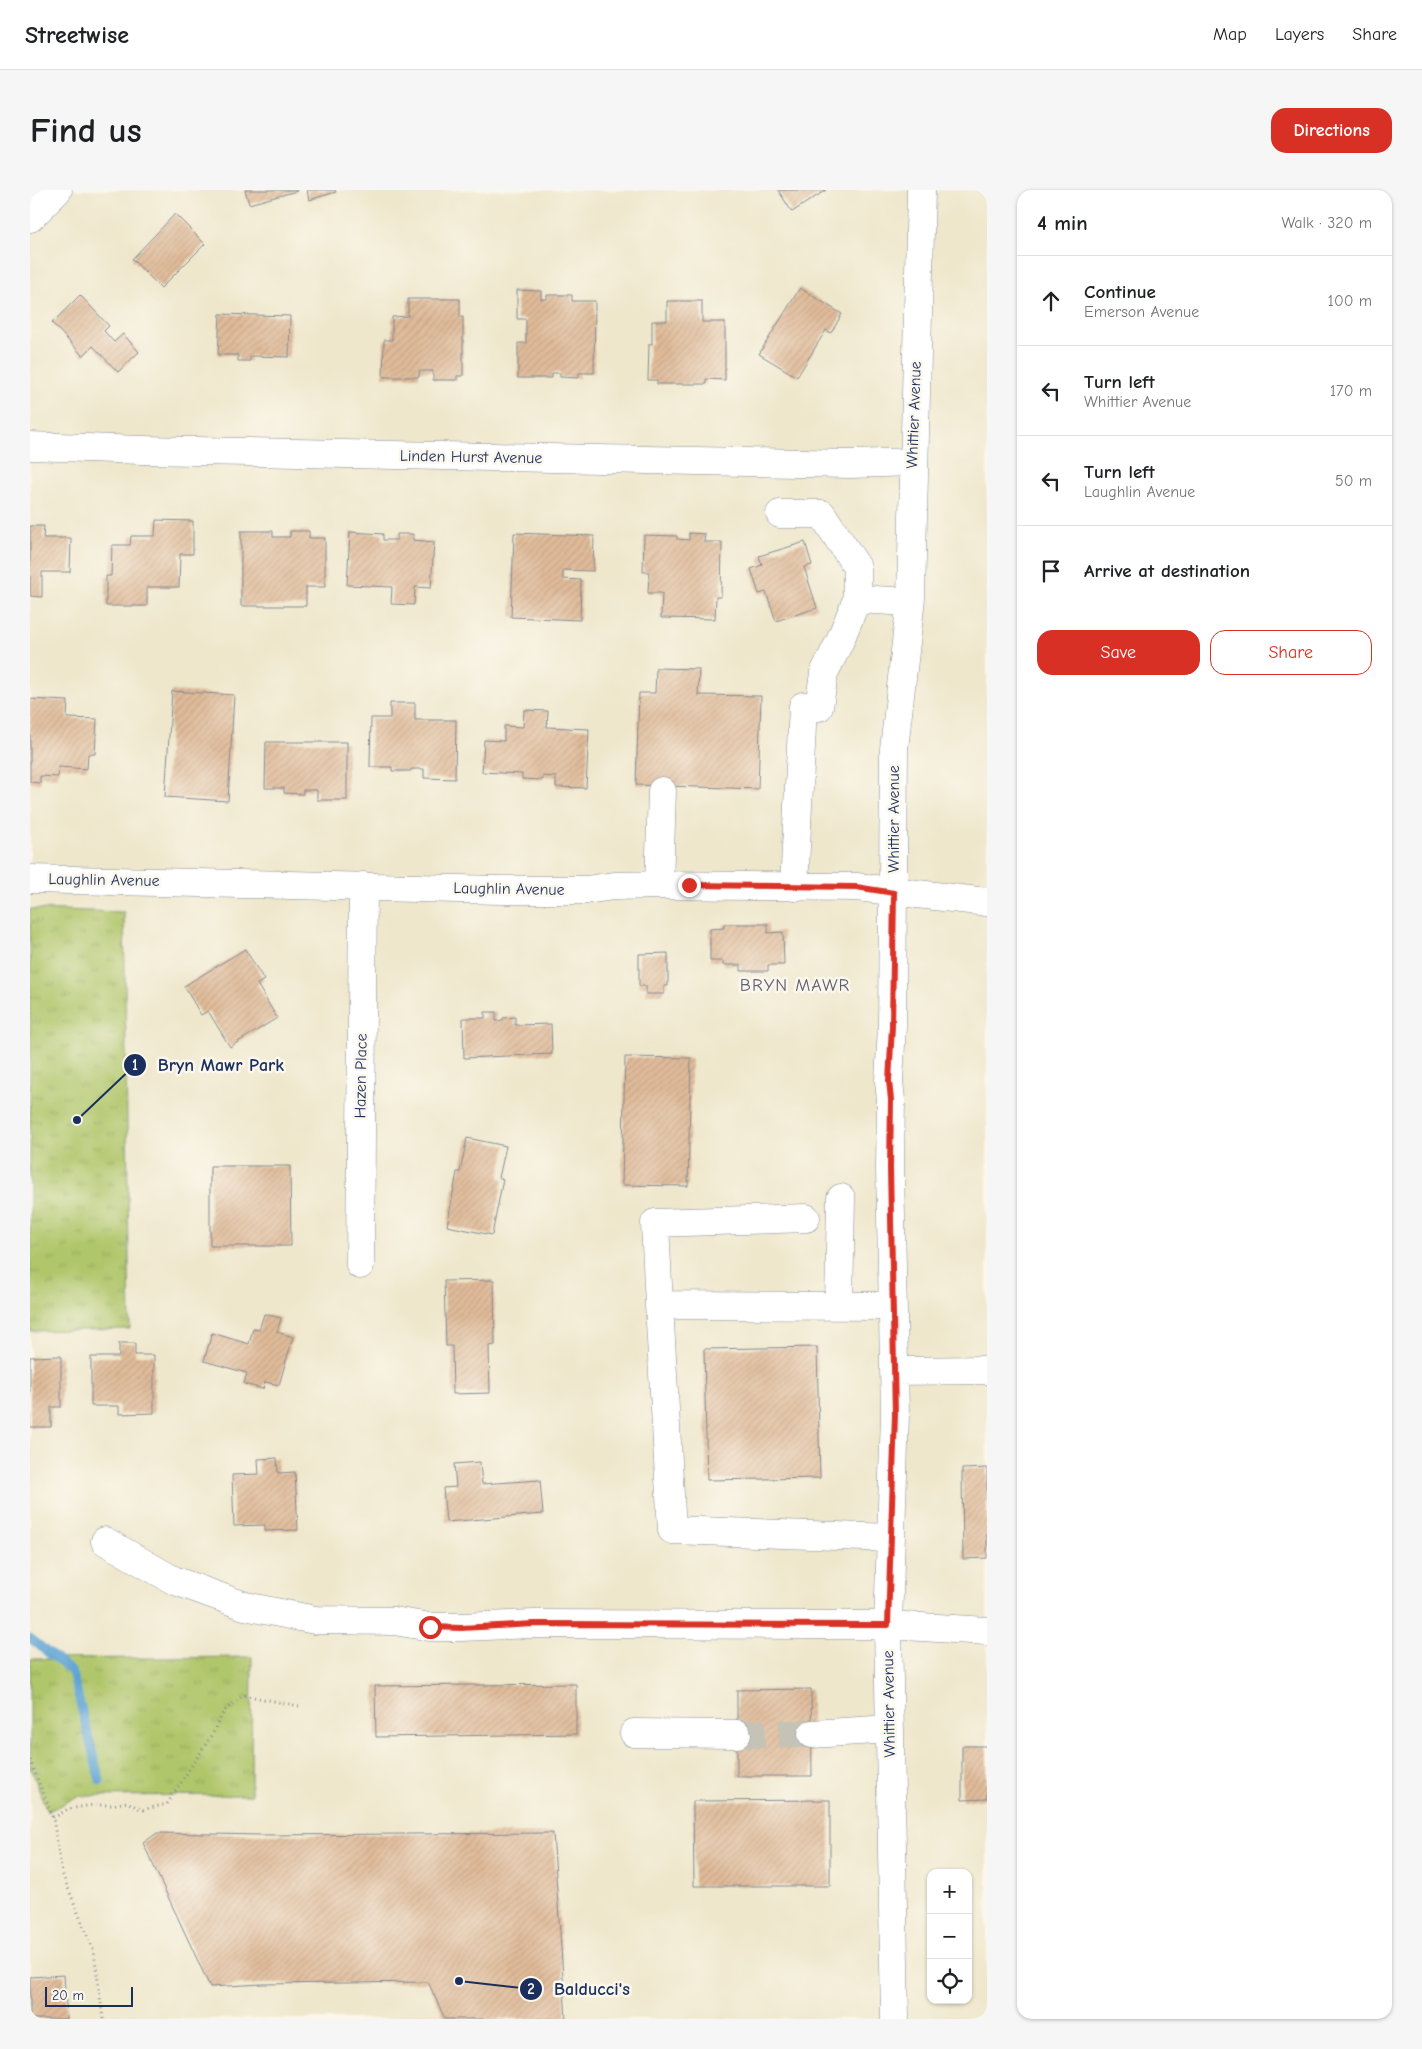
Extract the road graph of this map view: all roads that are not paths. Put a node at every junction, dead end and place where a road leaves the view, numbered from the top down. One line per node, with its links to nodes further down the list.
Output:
1 (58, 190): 3 (street)
2 (921, 190): 5 (street, Whittier Avenue)
3 (30, 218)
4 (30, 446): 5 (street, Linden Hurst Avenue)
5 (913, 462): 8 (street, Whittier Avenue)
6 (780, 514): 7 (street)
7 (857, 599): 8 (street); 13 (street)
8 (910, 602): 14 (street, Whittier Avenue)
9 (662, 791): 12 (street)
10 (30, 879): 11 (street, Laughlin Avenue)
11 (364, 886): 12 (street, Laughlin Avenue); 18 (street, Hazen Place)
12 (659, 886): 13 (street, Laughlin Avenue)
13 (794, 887): 14 (street, Laughlin Avenue)
14 (894, 893): 15 (street, Laughlin Avenue); 21 (street, Whittier Avenue)
15 (987, 902)
16 (841, 1198): 20 (street)
17 (806, 1218): 19 (street)
18 (360, 1265)
19 (659, 1305): 20 (street); 24 (street)
20 (838, 1306): 21 (street)
21 (893, 1306): 23 (street, Whittier Avenue)
22 (987, 1370): 23 (street)
23 (894, 1371): 24 (street, Whittier Avenue)
24 (891, 1538): 26 (street, Whittier Avenue)
25 (105, 1541): 26 (street)
26 (888, 1625): 27 (street); 28 (street, Whittier Avenue)
27 (987, 1631)
28 (890, 1730): 31 (street); 32 (street, Whittier Avenue)
29 (634, 1733): 30 (street)
30 (737, 1734)
31 (812, 1734)
32 (895, 2019)

